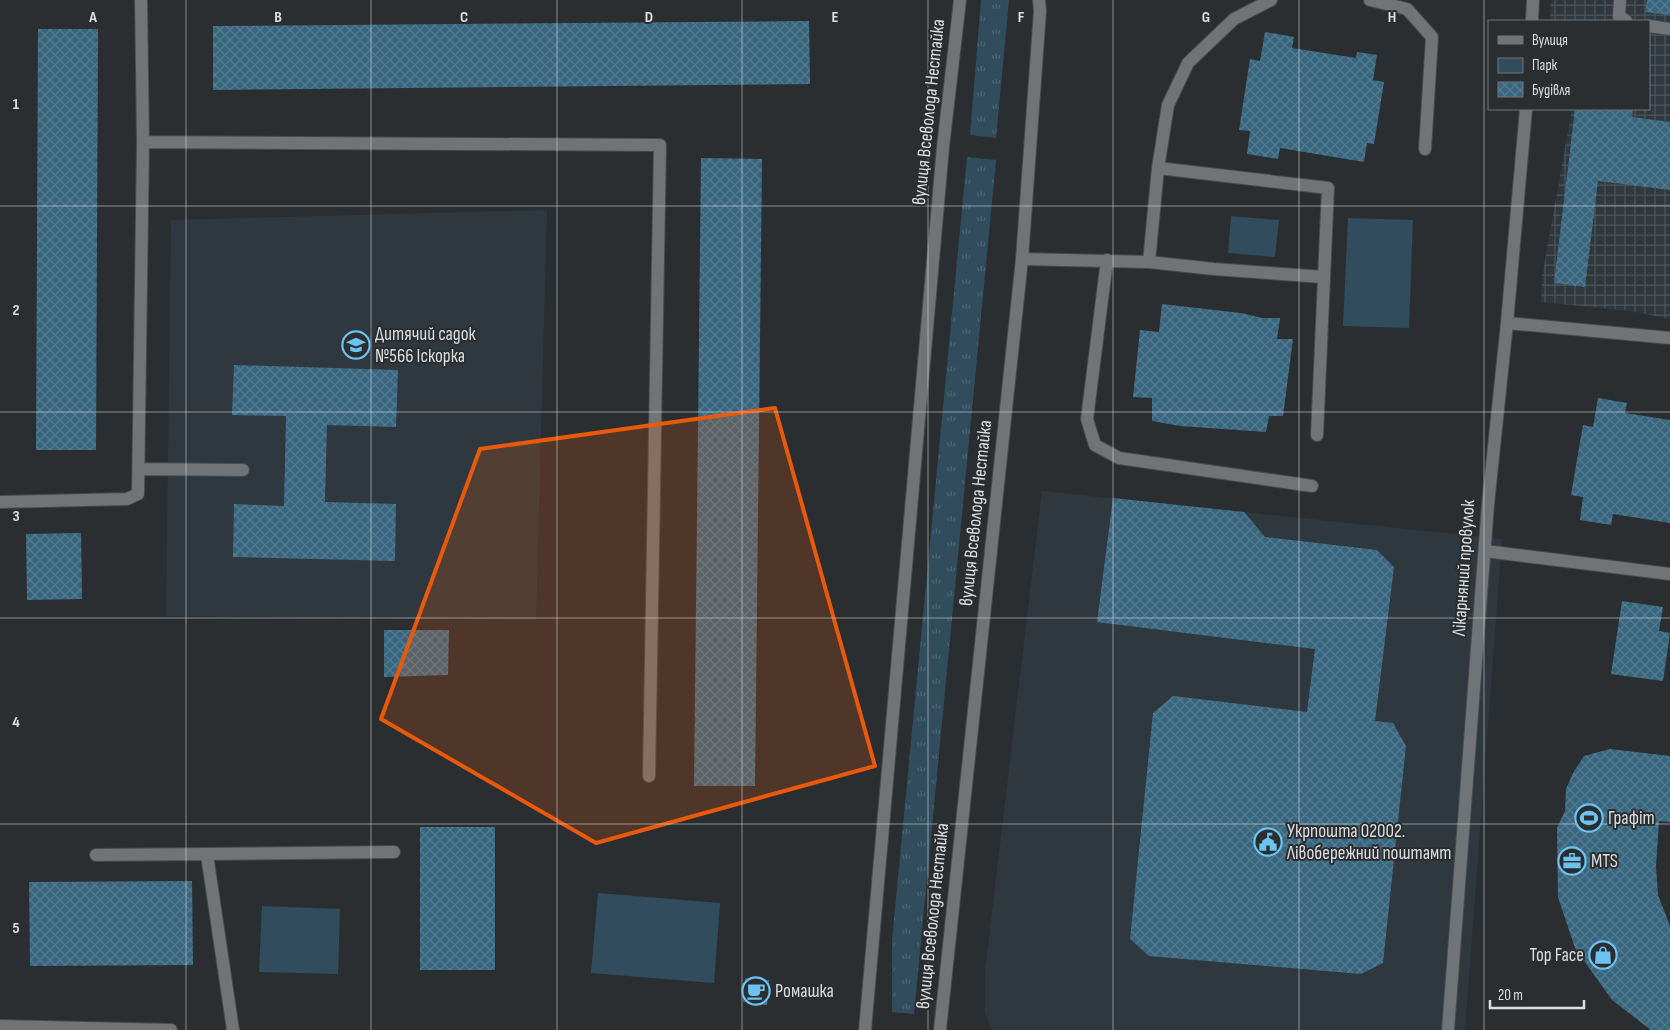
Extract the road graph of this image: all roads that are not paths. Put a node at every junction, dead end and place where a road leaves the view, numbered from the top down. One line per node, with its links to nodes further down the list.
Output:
1 (141, 0): 13 (street)
2 (1039, 0): 16 (street, вулиця Всеволода Нестайка)
3 (1271, 0): 15 (street)
4 (1370, 0): 14 (street)
5 (1533, 0): 8 (street)
6 (1620, 0): 9 (street)
7 (959, 2): 36 (street, вулиця Всеволода Нестайка)
8 (1532, 20)
9 (1625, 20)
10 (1650, 26): 11 (street)
11 (1670, 29)
12 (1526, 110): 20 (street, Лікарняний провулок)
13 (143, 142): 23 (street); 29 (street)
14 (1425, 149)
15 (1158, 168): 18 (street); 19 (street)
16 (1022, 259): 17 (street); 37 (street, вулиця Всеволода Нестайка)
17 (1107, 260): 18 (street); 25 (street)
18 (1149, 262): 19 (street)
19 (1323, 277): 22 (street)
20 (1507, 324): 21 (street); 27 (street, Лікарняний провулок)
21 (1670, 338)
22 (1318, 435)
23 (139, 470): 24 (street); 26 (street)
24 (243, 470)
25 (1312, 486)
26 (0, 502)
27 (1485, 551): 28 (street); 38 (street, Лікарняний провулок)
28 (1670, 574)
29 (649, 776)
30 (394, 852): 32 (street)
31 (96, 855): 32 (street)
32 (207, 855): 35 (street)
33 (0, 1026): 34 (street)
34 (171, 1030)
35 (233, 1030)
36 (865, 1030)
37 (940, 1030)
38 (1448, 1030)

